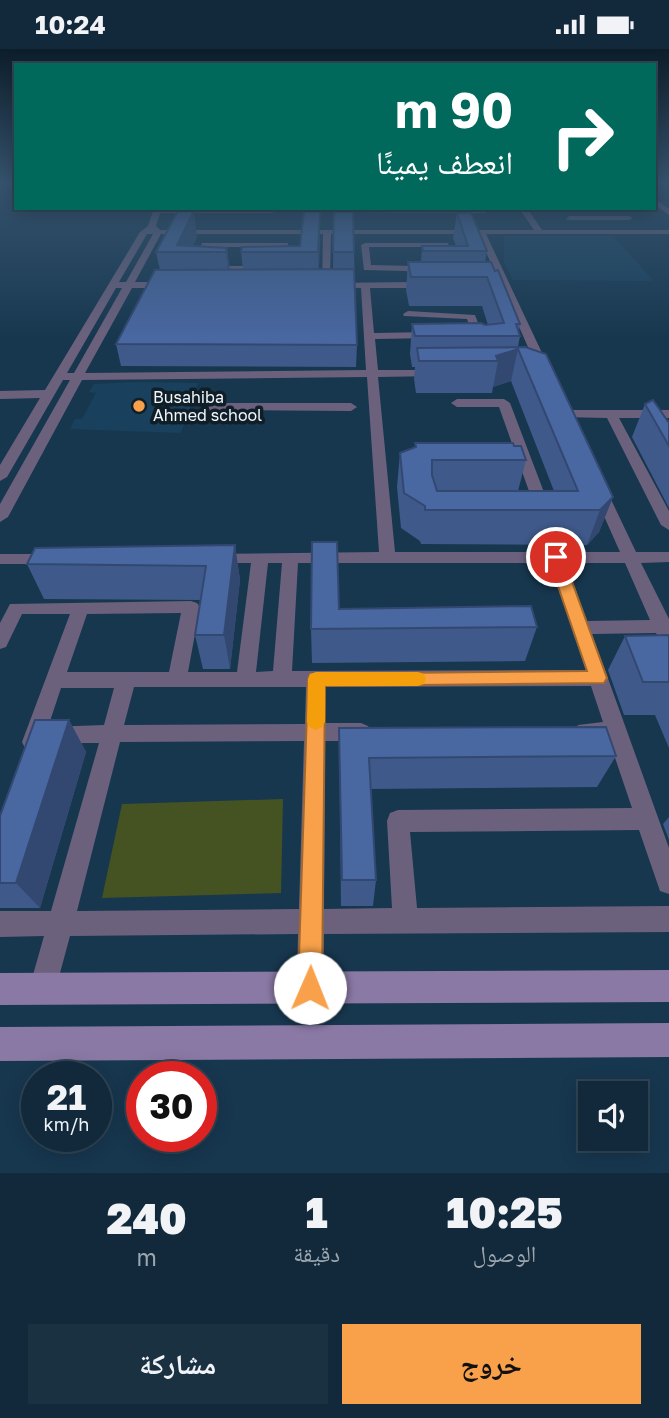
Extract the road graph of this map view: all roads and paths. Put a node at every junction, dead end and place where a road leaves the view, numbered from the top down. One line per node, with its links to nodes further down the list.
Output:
1 (149, 234): 15 (street)
2 (150, 234): 16 (street)
3 (251, 234): 9 (street)
4 (327, 234): 22 (street)
5 (408, 234): 10 (street)
6 (482, 234): 34 (street)
7 (653, 234): 8 (street)
8 (661, 240)
9 (249, 245): 14 (street); 14 (street)
10 (410, 245): 11 (street); 13 (street)
11 (411, 268): 12 (street); 24 (street)
12 (425, 268)
13 (439, 268)
14 (239, 269): 19 (street)
15 (112, 285): 16 (street); 35 (street)
16 (130, 285): 17 (street); 36 (street)
17 (182, 285)
18 (222, 285): 19 (street)
19 (235, 285): 20 (street)
20 (248, 285)
21 (312, 285): 22 (street)
22 (325, 285): 23 (street)
23 (365, 285): 24 (street); 30 (street)
24 (415, 285): 25 (street)
25 (440, 285)
26 (408, 314): 28 (street)
27 (464, 334): 28 (street)
28 (478, 334): 31 (street)
29 (451, 335): 30 (street)
30 (369, 336): 33 (street)
31 (483, 351)
32 (452, 373): 33 (street)
33 (372, 374): 37 (street); 56 (street)
34 (542, 375)
35 (60, 377): 36 (street); 38 (street)
36 (79, 377): 37 (street); 49 (street)
37 (286, 390): 41 (street); 42 (street)
38 (50, 394): 39 (street); 47 (street)
39 (0, 395)
40 (457, 403): 48 (street)
41 (214, 407)
42 (351, 407)
43 (565, 414): 44 (street)
44 (611, 414): 45 (street); 50 (street)
45 (669, 414)
46 (592, 473): 51 (street)
47 (0, 477)
48 (530, 508)
49 (0, 517)
50 (669, 525)
51 (630, 556): 52 (street); 53 (street); 62 (street)
52 (556, 557): 56 (street); 61 (street)
53 (669, 557)
54 (260, 558): 55 (street); 59 (street); 69 (street)
55 (290, 558): 56 (street); 70 (street)
56 (387, 558)
57 (0, 559): 58 (street)
58 (68, 559)
59 (192, 559)
60 (81, 607): 63 (street); 66 (street); 68 (street)
61 (580, 628): 62 (street); 64 (street)
62 (667, 631)
63 (0, 642)
64 (598, 678): 65 (street); 72 (street)
65 (316, 679): 70 (street); 75 (street)
66 (54, 680): 67 (street); 76 (street)
67 (126, 680): 68 (street); 74 (street)
68 (177, 680): 69 (street)
69 (246, 680): 70 (street)
70 (282, 680)
71 (562, 731): 72 (street)
72 (616, 731): 78 (street)
73 (384, 732): 75 (street)
74 (112, 733): 75 (street); 76 (street); 83 (street)
75 (316, 733): 82 (street)
76 (35, 734): 77 (street)
77 (26, 758)
78 (647, 819): 79 (street); 81 (street)
79 (669, 882)
80 (669, 919): 81 (street)
81 (406, 921): 82 (street)
82 (311, 922): 83 (street); 86 (street)
83 (61, 923): 84 (street); 88 (street)
84 (0, 924)
85 (669, 986): 86 (main road)
86 (310, 988): 88 (main road)
87 (0, 989): 88 (main road)
88 (43, 989)
89 (669, 1040): 90 (main road)
90 (0, 1044)

